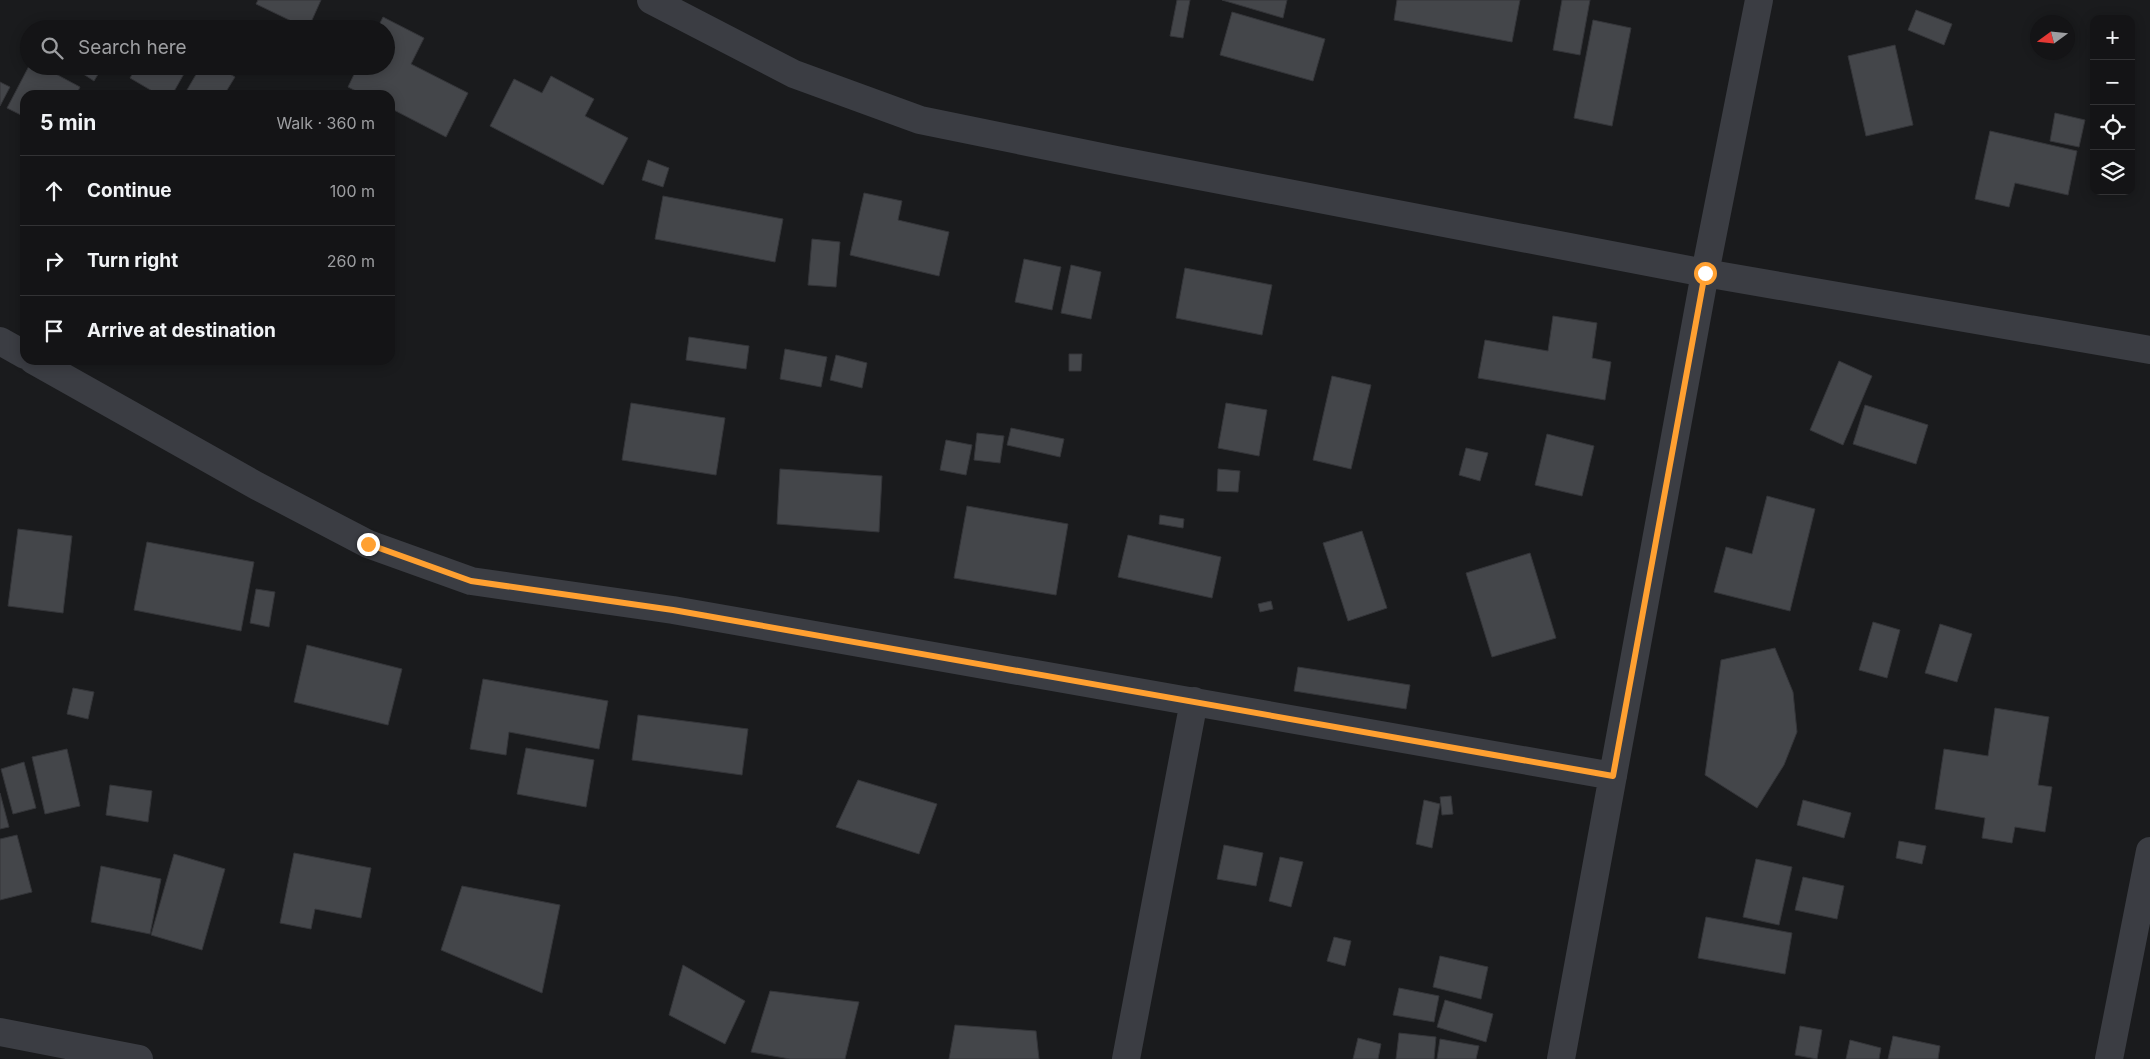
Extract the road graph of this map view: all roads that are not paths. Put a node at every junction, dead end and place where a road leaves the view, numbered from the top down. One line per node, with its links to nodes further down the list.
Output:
1 (651, 0): 3 (street)
2 (1759, 0): 3 (street)
3 (1705, 273): 5 (street); 9 (street)
4 (0, 341): 6 (street)
5 (2150, 350)
6 (20, 352)
7 (42, 365): 8 (street)
8 (1194, 702): 9 (street); 14 (street)
9 (1613, 776): 15 (street)
10 (2150, 851): 16 (street)
11 (0, 1032): 12 (street)
12 (87, 1054): 13 (street)
13 (139, 1059)
14 (1126, 1059)
15 (1561, 1059)
16 (2109, 1059)

